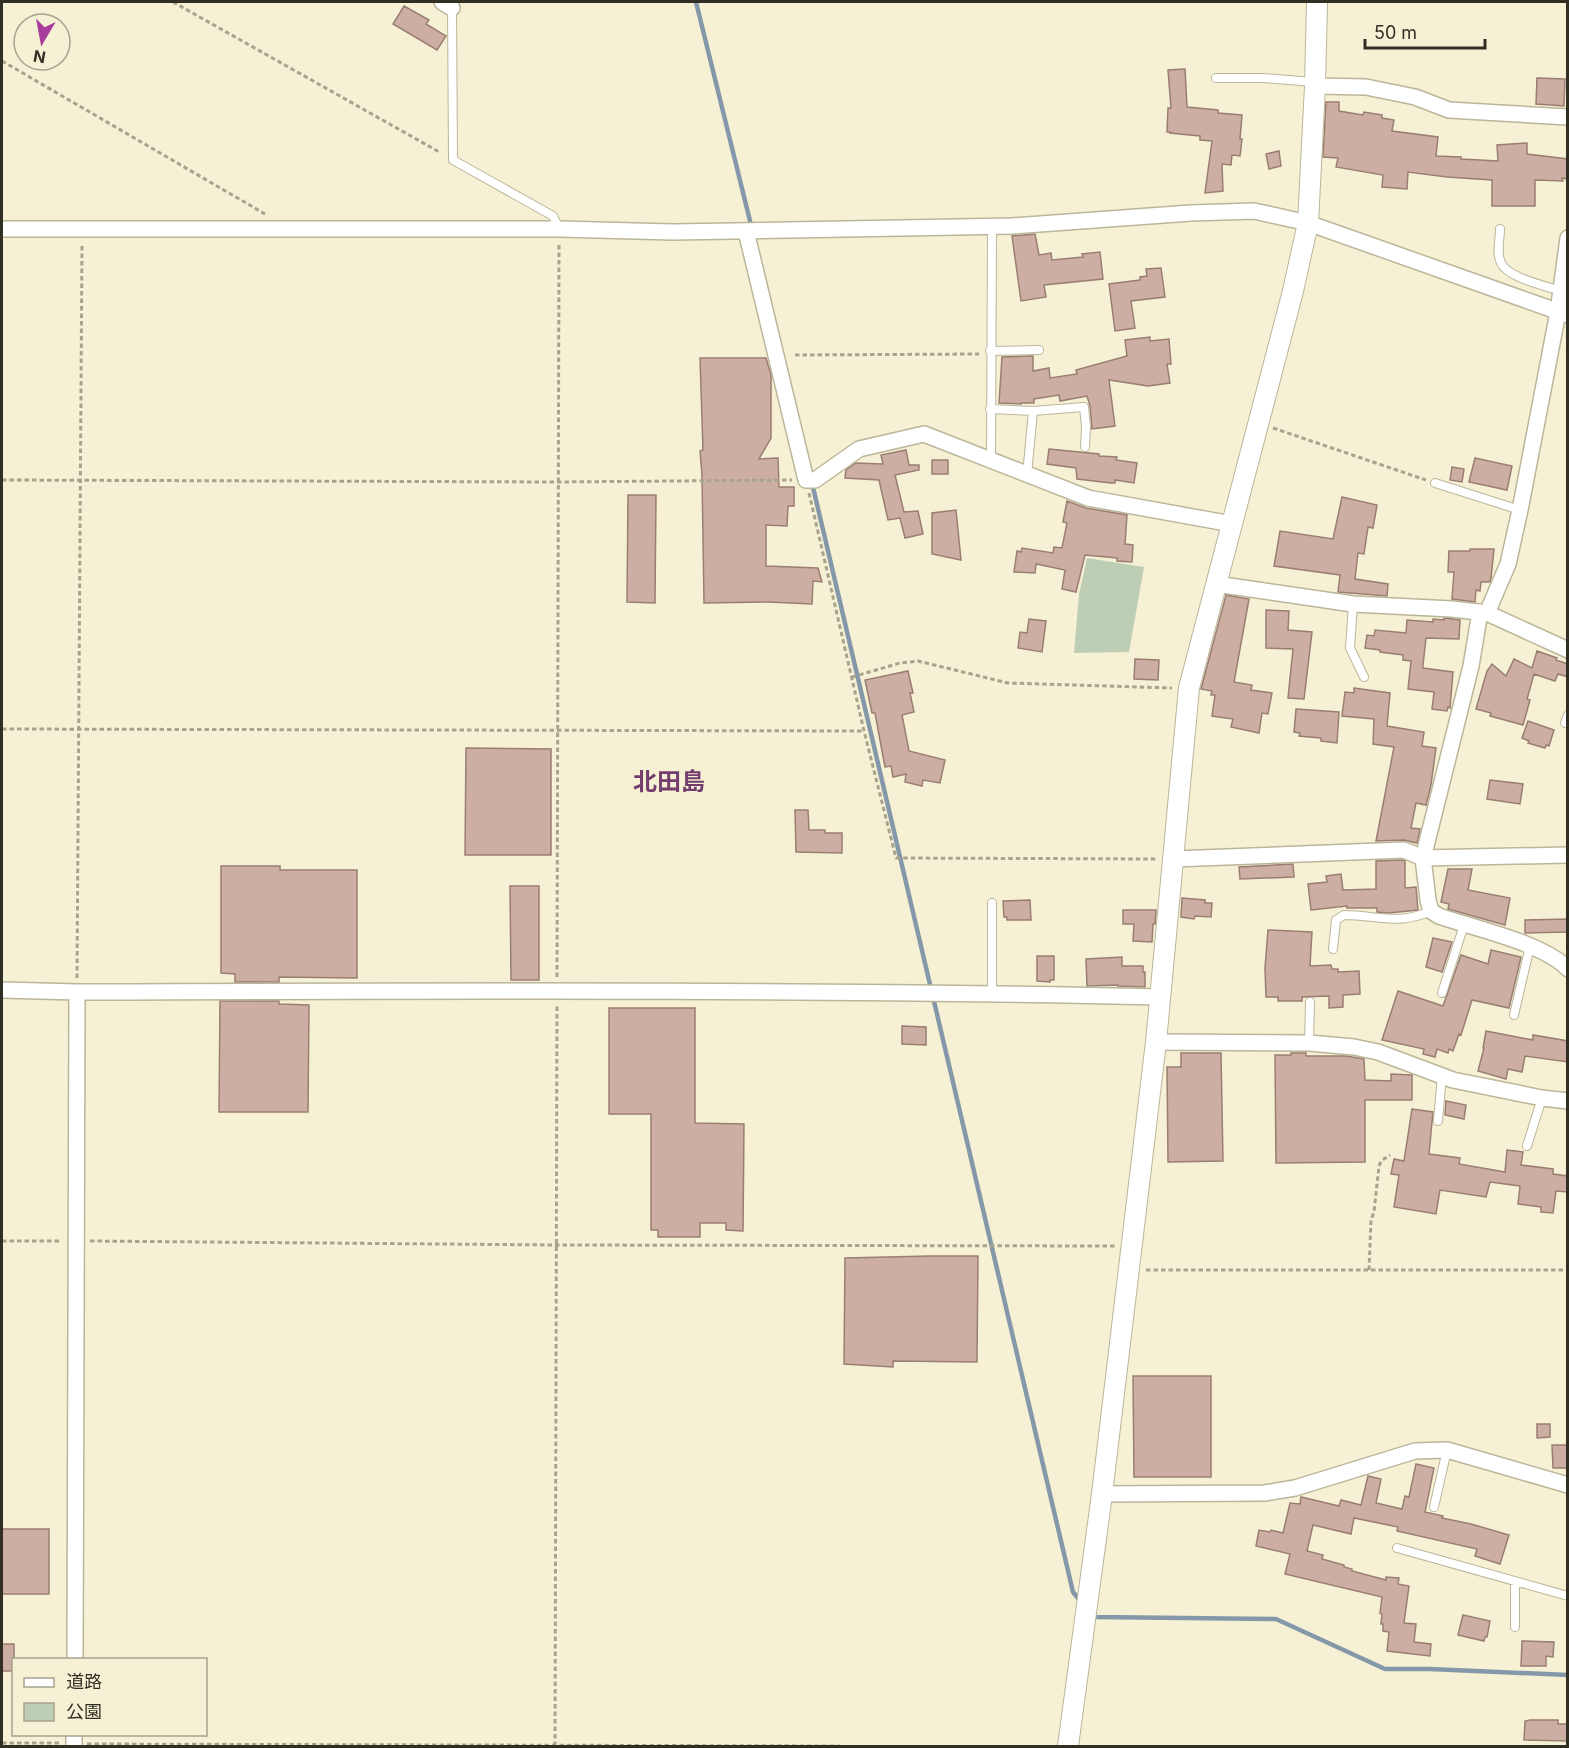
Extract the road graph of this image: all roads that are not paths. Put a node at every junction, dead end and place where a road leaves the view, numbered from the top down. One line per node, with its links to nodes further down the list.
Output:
1 (1317, 2): 4 (street)
2 (449, 4): 9 (lane)
3 (1216, 78): 4 (lane)
4 (1315, 84): 5 (street); 6 (street)
5 (1568, 117)
6 (1308, 223): 7 (street); 14 (street); 24 (street)
7 (992, 226): 11 (street); 16 (lane)
8 (2, 229): 9 (street)
9 (560, 229): 11 (street)
10 (1500, 229): 13 (lane)
11 (746, 231): 20 (street)
12 (1568, 238): 13 (street)
13 (1561, 291): 14 (street)
14 (1563, 313): 23 (street)
15 (1039, 350): 16 (lane)
16 (990, 353): 17 (lane)
17 (990, 409): 18 (lane); 20 (lane)
18 (1033, 411): 19 (lane); 21 (lane)
19 (1085, 447)
20 (991, 461): 21 (street)
21 (1027, 475): 24 (street)
22 (1435, 483): 23 (lane)
23 (1520, 510): 27 (street)
24 (1232, 524): 25 (street)
25 (1216, 584): 26 (street); 32 (street)
26 (1353, 604): 27 (street); 29 (lane)
27 (1484, 612): 28 (street); 31 (street)
28 (1568, 650)
29 (1364, 677)
30 (1568, 855): 31 (street)
31 (1423, 858): 32 (street); 34 (street)
32 (1174, 859): 43 (street)
33 (992, 903): 41 (lane)
34 (1431, 911): 35 (street); 37 (lane)
35 (1464, 925): 36 (street); 42 (lane)
36 (1530, 946): 38 (street); 45 (lane)
37 (1333, 950)
38 (1568, 969)
39 (2, 990): 40 (street)
40 (77, 992): 41 (street); 61 (street)
41 (992, 993): 43 (street)
42 (1442, 993)
43 (1160, 997): 46 (street)
44 (1310, 1002): 47 (lane)
45 (1514, 1015)
46 (1156, 1042): 47 (street); 55 (street)
47 (1309, 1042): 48 (street)
48 (1442, 1075): 49 (street); 51 (lane)
49 (1542, 1098): 50 (street); 52 (lane)
50 (1568, 1101)
51 (1438, 1120)
52 (1527, 1146)
53 (1447, 1450): 54 (street); 55 (street); 56 (lane)
54 (1568, 1485)
55 (1102, 1494): 62 (street)
56 (1434, 1507)
57 (1397, 1548): 58 (lane)
58 (1515, 1581): 59 (lane); 60 (lane)
59 (1568, 1596)
60 (1515, 1626)
61 (75, 1658)
62 (1068, 1746)

